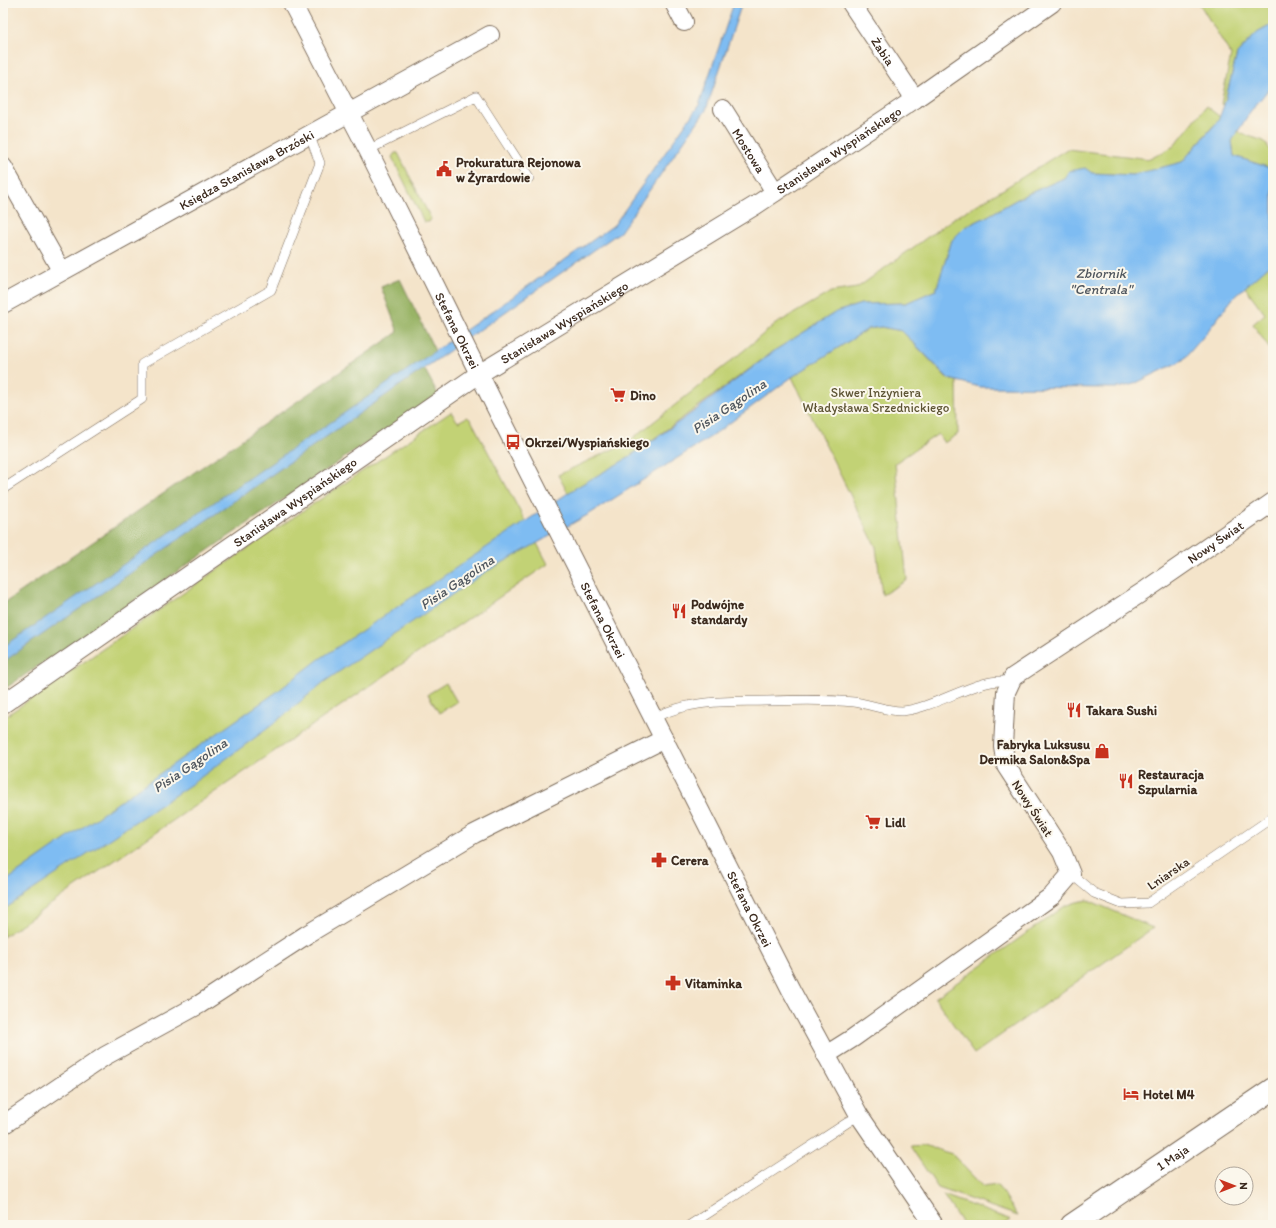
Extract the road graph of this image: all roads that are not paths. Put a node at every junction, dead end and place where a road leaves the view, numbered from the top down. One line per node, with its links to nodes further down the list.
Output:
1 (292, 3): 9 (street, Stefana Okrzei)
2 (674, 3): 5 (street)
3 (851, 3): 7 (street, Żabia)
4 (1052, 3): 7 (street, Stanisława Wyspiańskiego)
5 (684, 22)
6 (490, 35): 9 (street, Księdza Stanisława Brzóski)
7 (915, 99): 14 (street, Stanisława Wyspiańskiego)
8 (723, 109): 14 (street, Mostowa)
9 (347, 113): 10 (street, Księdza Stanisława Brzóski); 11 (street, Stefana Okrzei)
10 (309, 134): 15 (street, Księdza Stanisława Brzóski); 18 (lane)
11 (368, 150): 13 (lane); 17 (street, Stefana Okrzei)
12 (3, 167): 15 (street)
13 (530, 178)
14 (775, 192): 17 (street, Stanisława Wyspiańskiego)
15 (61, 270): 16 (street, Księdza Stanisława Brzóski)
16 (3, 304)
17 (479, 374): 21 (street, Stanisława Wyspiańskiego); 22 (street, Stefana Okrzei)
18 (3, 488)
19 (1273, 502): 20 (street, Nowy Świat)
20 (1009, 682): 22 (lane); 25 (street, Nowy Świat)
21 (3, 704)
22 (653, 718): 23 (street, Stefana Okrzei)
23 (664, 739): 26 (street, Stefana Okrzei); 29 (street)
24 (1273, 817): 25 (lane, Lniarska)
25 (1071, 874): 26 (street)
26 (826, 1055): 28 (street, Stefana Okrzei)
27 (1273, 1089): 32 (street, 1 Maja)
28 (859, 1115): 30 (lane); 31 (street, Stefana Okrzei)
29 (3, 1125)
30 (690, 1225)
31 (934, 1225)
32 (1072, 1225)

